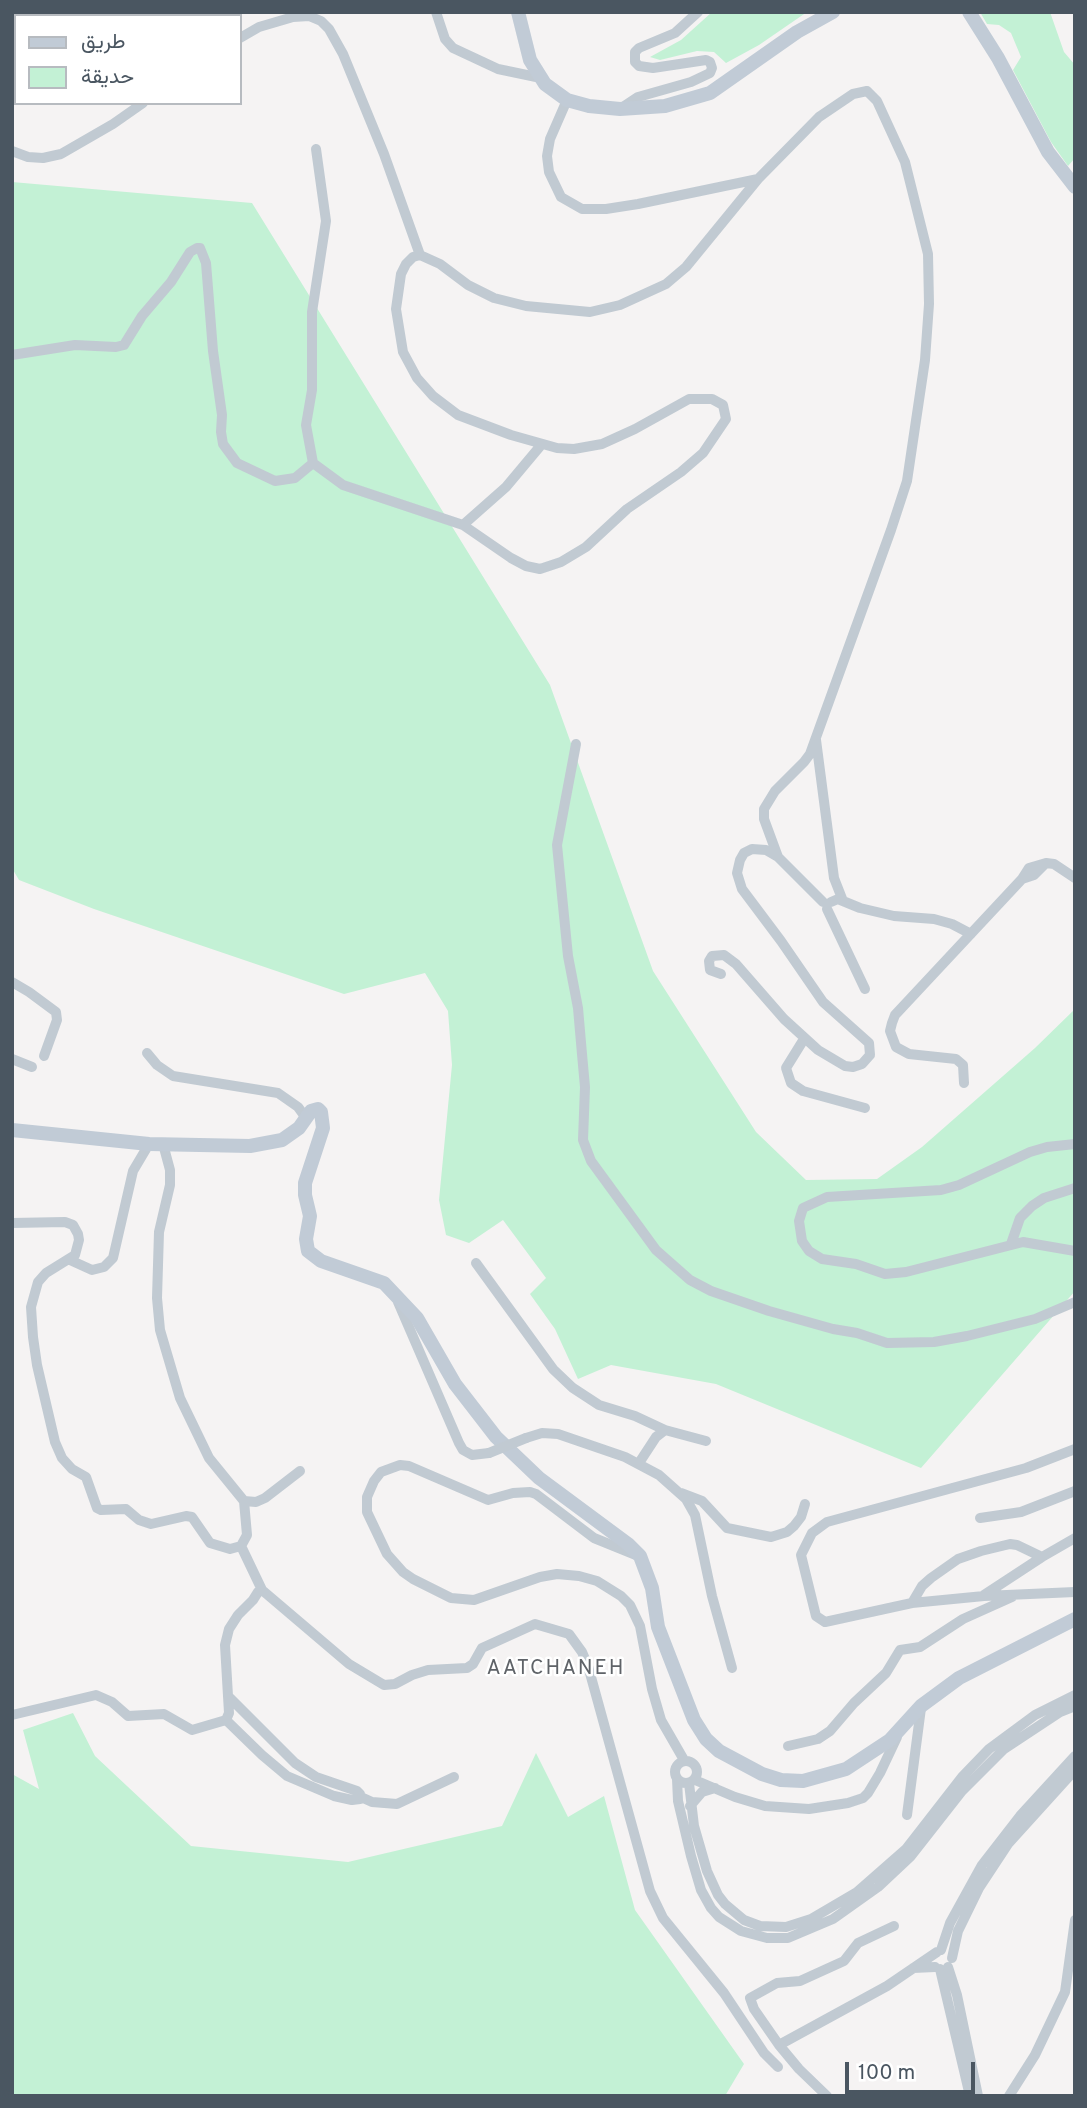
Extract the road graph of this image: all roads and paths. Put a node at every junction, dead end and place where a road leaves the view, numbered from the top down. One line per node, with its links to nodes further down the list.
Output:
1 (436, 12): 7 (street)
2 (518, 12): 7 (main road)
3 (698, 12): 10 (street)
4 (833, 12): 10 (main road)
5 (969, 12): 14 (main road)
6 (242, 37): 15 (street)
7 (541, 78): 8 (main road)
8 (566, 100): 10 (main road); 13 (street)
9 (140, 105): 12 (street)
10 (620, 109)
11 (316, 149): 18 (street)
12 (12, 151)
13 (758, 179): 15 (street); 20 (street)
14 (1075, 187)
15 (420, 255): 17 (street)
16 (12, 355): 18 (street)
17 (542, 444): 19 (street); 19 (street)
18 (313, 463): 19 (street)
19 (463, 525)
20 (816, 739): 22 (street); 24 (street)
21 (576, 744): 48 (street)
22 (778, 857): 25 (street); 30 (street)
23 (1075, 878): 26 (street)
24 (843, 901): 25 (street); 26 (street)
25 (827, 904): 29 (street)
26 (971, 934): 35 (street)
27 (721, 974): 30 (street)
28 (12, 982): 32 (street)
29 (865, 989)
30 (804, 1039): 36 (street)
31 (147, 1053): 37 (street)
32 (44, 1056)
33 (12, 1059): 34 (street)
34 (32, 1067)
35 (964, 1083)
36 (865, 1108)
37 (306, 1118): 39 (main road); 47 (main road)
38 (12, 1130): 39 (main road)
39 (156, 1144): 45 (street); 56 (street)
40 (1075, 1144): 43 (street)
41 (1075, 1188): 43 (street)
42 (12, 1223): 45 (street)
43 (1011, 1244): 44 (street)
44 (1075, 1251)
45 (70, 1260): 60 (street)
46 (476, 1263): 49 (street)
47 (395, 1295): 52 (street, bridge); 61 (main road)
48 (1075, 1301)
49 (665, 1430): 50 (street); 52 (street)
50 (706, 1441)
51 (1075, 1449): 67 (street)
52 (639, 1463): 55 (street)
53 (300, 1471): 56 (street)
54 (1075, 1491): 58 (street)
55 (680, 1493): 57 (street); 69 (street)
56 (244, 1501): 60 (street)
57 (805, 1504)
58 (980, 1518)
59 (1075, 1538): 62 (street)
60 (241, 1546): 63 (street)
61 (640, 1556): 78 (main road); 82 (street)
62 (1042, 1557): 66 (street); 67 (street)
63 (262, 1590): 71 (street); 98 (street)
64 (1075, 1592): 65 (street)
65 (1018, 1594): 66 (street); 79 (street)
66 (984, 1596): 67 (street)
67 (912, 1603)
68 (1075, 1619): 72 (main road)
69 (732, 1668)
70 (1075, 1695): 74 (street)
71 (230, 1698): 77 (street); 88 (street)
72 (921, 1706): 78 (main road); 91 (street)
73 (1075, 1706): 76 (street)
74 (1045, 1709): 76 (street); 81 (street)
75 (12, 1715): 77 (street)
76 (1050, 1719): 81 (street)
77 (226, 1720): 88 (street)
78 (900, 1730): 87 (street)
79 (788, 1746)
80 (1075, 1756): 89 (street)
81 (988, 1758): 85 (street); 90 (street)
82 (680, 1764): 85 (street); 86 (street)
83 (1075, 1770): 89 (street)
84 (454, 1777): 88 (street)
85 (677, 1779): 86 (street)
86 (694, 1779): 87 (street); 90 (street)
87 (712, 1787): 90 (street)
88 (360, 1797)
89 (1040, 1801): 94 (street); 95 (street)
90 (690, 1807)
91 (907, 1815)
92 (1075, 1920): 102 (street)
93 (894, 1926): 97 (street)
94 (939, 1951): 95 (street); 95 (street); 96 (street)
95 (944, 1965): 96 (street); 100 (street); 101 (street)
96 (913, 1968): 97 (street)
97 (779, 2045): 99 (street)
98 (778, 2067)
99 (827, 2096)
100 (970, 2096)
101 (978, 2096)
102 (1009, 2096)

